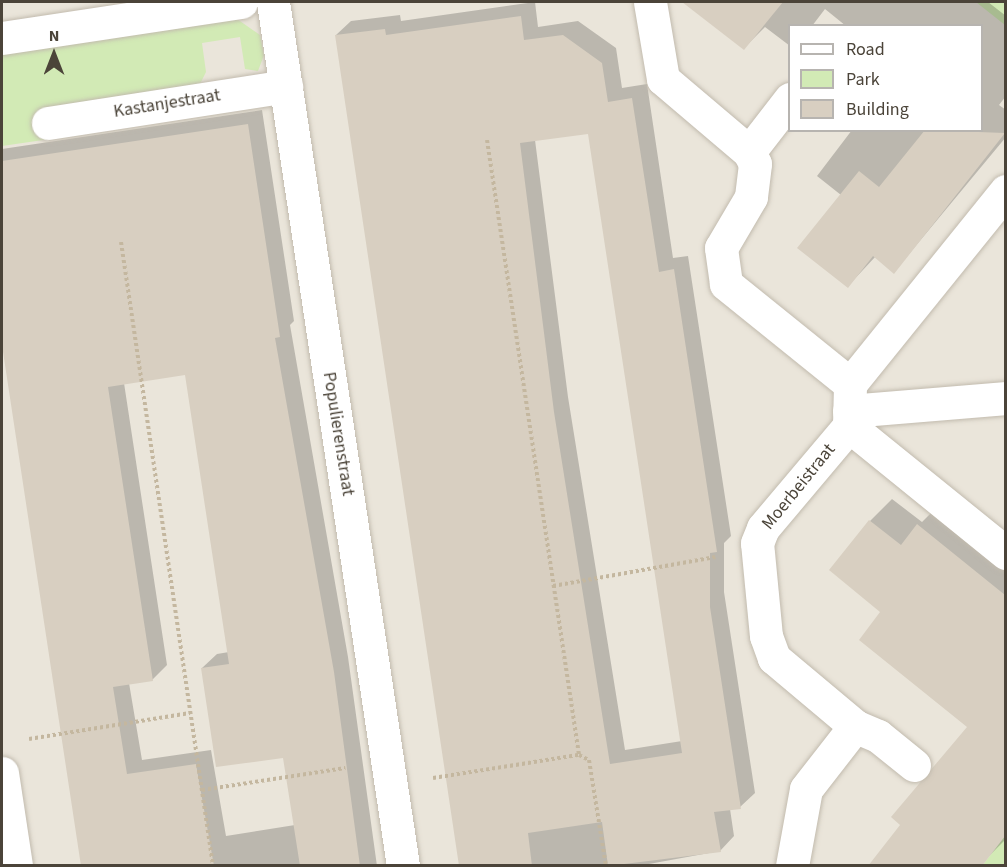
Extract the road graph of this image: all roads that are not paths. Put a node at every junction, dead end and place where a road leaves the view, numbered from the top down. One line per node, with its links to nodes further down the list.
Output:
1 (242, 2): 4 (street)
2 (273, 2): 5 (street, Populierenstraat)
3 (650, 2): 8 (street)
4 (2, 38)
5 (286, 86): 7 (street, Kastanjestraat); 17 (street, Populierenstraat)
6 (788, 100): 8 (street)
7 (48, 123)
8 (749, 152): 11 (street, Moerbeistraat)
9 (1005, 191): 11 (street, Moerbeistraat)
10 (1005, 398): 11 (street)
11 (849, 407): 12 (street, Moerbeistraat); 13 (street, Moerbeistraat)
12 (1005, 553)
13 (855, 726): 14 (street, Moerbeistraat); 18 (street)
14 (914, 765)
15 (2, 773): 16 (street)
16 (16, 866)
17 (403, 866)
18 (792, 866)

